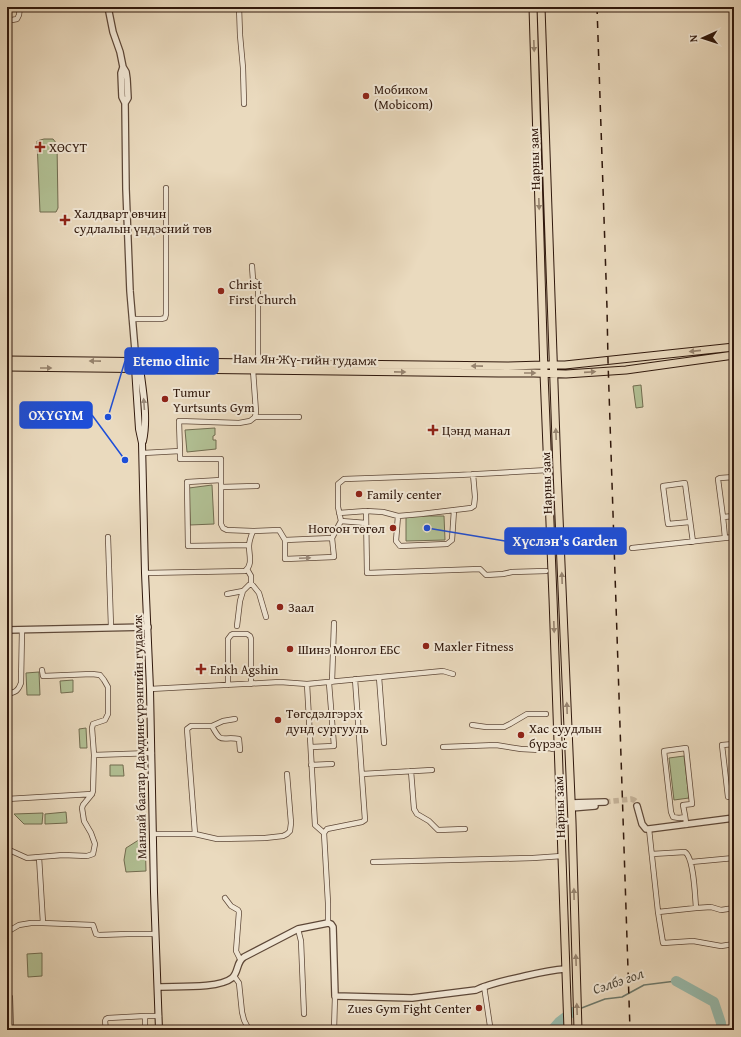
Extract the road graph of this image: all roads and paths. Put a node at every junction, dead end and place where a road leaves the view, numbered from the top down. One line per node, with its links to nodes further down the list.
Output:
1 (20, 7): 6 (street)
2 (108, 7): 12 (street)
3 (239, 7): 7 (street)
4 (533, 7): 8 (main road, Нарны зам, one-way to 8)
5 (540, 7): 9 (main road, Нарны зам)
6 (7, 21)
7 (244, 104)
8 (536, 113): 9 (main road); 17 (main road, Нарны зам, one-way to 17)
9 (545, 113): 18 (main road, Нарны зам)
10 (166, 188): 12 (street)
11 (252, 266): 16 (street)
12 (132, 319): 19 (street)
13 (734, 347): 18 (main road, Нам Ян Жү-гийн гудамж, one-way to 18)
14 (734, 355): 23 (main road, Нам Ян Жү-гийн гудамж, one-way to 14)
15 (7, 360): 19 (main road, Нам Ян Жү-гийн гудамж, one-way to 15)
16 (258, 364): 17 (main road, Нам Ян Жү-гийн гудамж, one-way to 16); 19 (main road, Нам Ян Жү-гийн гудамж)
17 (544, 364): 18 (main road, Нам Ян Жү-гийн гудамж); 22 (main road, Нарны зам)
18 (554, 365): 23 (main road, Нарны зам)
19 (137, 366): 20 (main road, Нам Ян Жү-гийн гудамж, one-way to 19); 21 (main road, Нам Ян Жү-гийн гудамж); 27 (main road, Манлай баатар Дамдинсүрэнгийн гудамж)
20 (7, 367)
21 (253, 370): 22 (main road, Нам Ян Жү-гийн гудамж, one-way to 22); 24 (street)
22 (544, 373): 23 (main road, Нам Ян Жү-гийн гудамж); 28 (main road, Нарны зам)
23 (554, 374): 58 (main road, Нарны зам, one-way to 23)
24 (255, 417): 25 (street); 26 (street)
25 (299, 417)
26 (180, 451): 27 (street); 31 (street)
27 (143, 453): 54 (main road, Манлай баатар Дамдинсүрэнгийн гудамж)
28 (548, 470): 29 (street); 59 (main road, Нарны зам)
29 (473, 474): 34 (street); 36 (street)
30 (734, 476): 39 (street)
31 (221, 480): 33 (street); 50 (street)
32 (257, 486): 33 (street)
33 (221, 487): 43 (street)
34 (454, 510): 37 (street); 37 (street)
35 (366, 511): 36 (street); 37 (street); 42 (street)
36 (340, 513): 40 (street)
37 (398, 516)
38 (734, 516): 39 (street)
39 (723, 517): 47 (street)
40 (341, 521): 42 (street); 46 (street)
41 (690, 522): 41 (street); 49 (street)
42 (366, 523): 53 (street)
43 (253, 531): 48 (street); 50 (street)
44 (108, 537): 63 (street)
45 (734, 537): 47 (street)
46 (332, 538): 48 (street); 48 (street, one-way to 46)
47 (725, 538): 49 (street)
48 (285, 540)
49 (693, 542): 51 (street)
50 (249, 545): 52 (street)
51 (632, 548)
52 (247, 569): 54 (street); 55 (street)
53 (546, 571)
54 (145, 573): 64 (main road, Манлай баатар Дамдинсүрэнгийн гудамж)
55 (251, 583): 56 (street); 60 (street)
56 (243, 591): 57 (street); 62 (street)
57 (227, 594)
58 (562, 597): 59 (main road); 99 (main road, Нарны зам, one-way to 58)
59 (553, 598): 83 (main road, Нарны зам, one-way to 83)
60 (266, 617)
61 (334, 623): 71 (street)
62 (237, 626)
63 (110, 627): 64 (street); 66 (street)
64 (148, 627): 75 (main road, Манлай баатар Дамдинсүрэнгийн гудамж)
65 (7, 630): 66 (street)
66 (22, 630): 76 (street)
67 (42, 670): 88 (street)
68 (453, 674): 69 (street)
69 (379, 677): 70 (street); 81 (street)
70 (356, 679): 71 (street); 94 (street)
71 (331, 682): 73 (street); 84 (street)
72 (251, 684): 73 (street); 74 (street); 74 (street)
73 (307, 684): 84 (street)
74 (228, 685): 75 (street)
75 (150, 689): 87 (main road, Манлай баатар Дамдинсүрэнгийн гудамж)
76 (7, 694)
77 (546, 714): 79 (street)
78 (235, 718): 80 (street)
79 (472, 725)
80 (212, 726): 86 (street); 108 (street)
81 (384, 743)
82 (734, 744): 96 (street)
83 (558, 746): 85 (street); 112 (main road, Нарны зам)
84 (311, 747): 90 (street)
85 (443, 747)
86 (240, 750)
87 (152, 753): 88 (street); 107 (main road, Манлай баатар Дамдинсүрэнгийн гудамж)
88 (94, 755): 95 (street)
89 (332, 764): 90 (street)
90 (311, 765): 106 (street)
91 (432, 770): 92 (street)
92 (411, 771): 94 (street); 104 (street)
93 (287, 774): 108 (street)
94 (362, 774): 106 (street)
95 (92, 794): 97 (street); 113 (street)
96 (734, 796)
97 (7, 799)
98 (605, 803): 99 (street)
99 (571, 806): 110 (main road, Нарны зам)
100 (637, 806): 105 (street)
101 (685, 817): 101 (street); 103 (street)
102 (734, 818): 103 (street)
103 (686, 825): 105 (street)
104 (465, 829)
105 (649, 829): 111 (street)
106 (324, 833): 122 (street)
107 (153, 834): 108 (street); 125 (main road, Манлай баатар Дамдинсүрэнгийн гудамж)
108 (195, 834)
109 (7, 849): 113 (street)
110 (573, 852): 112 (main road); 145 (main road, Нарны зам, one-way to 110)
111 (652, 854): 116 (street); 120 (street)
112 (562, 855): 115 (street); 128 (main road, Нарны зам)
113 (39, 857): 121 (street)
114 (734, 858): 116 (street)
115 (373, 862)
116 (691, 862): 118 (street)
117 (225, 898): 127 (street)
118 (696, 908): 119 (street); 120 (street)
119 (734, 908)
120 (658, 912): 126 (street)
121 (43, 923): 124 (street); 125 (street)
122 (328, 923): 123 (street); 133 (street)
123 (298, 929): 127 (street); 134 (street)
124 (7, 932)
125 (155, 934): 131 (main road, Манлай баатар Дамдинсүрэнгийн гудамж)
126 (734, 944)
127 (240, 959): 129 (street)
128 (565, 968): 130 (street); 144 (main road, Нарны зам)
129 (234, 976): 131 (street); 141 (street)
130 (484, 986): 133 (street); 143 (street)
131 (158, 987): 136 (main road, Манлай баатар Дамдинсүрэнгийн гудамж)
132 (7, 996): 137 (street)
133 (335, 996): 142 (street)
134 (304, 1014)
135 (145, 1016): 136 (street); 138 (street); 139 (street)
136 (159, 1016): 140 (main road, Манлай баатар Дамдинсүрэнгийн гудамж)
137 (11, 1030)
138 (106, 1030)
139 (145, 1030)
140 (159, 1030)
141 (249, 1030)
142 (334, 1030)
143 (498, 1030)
144 (568, 1030)
145 (578, 1030)

